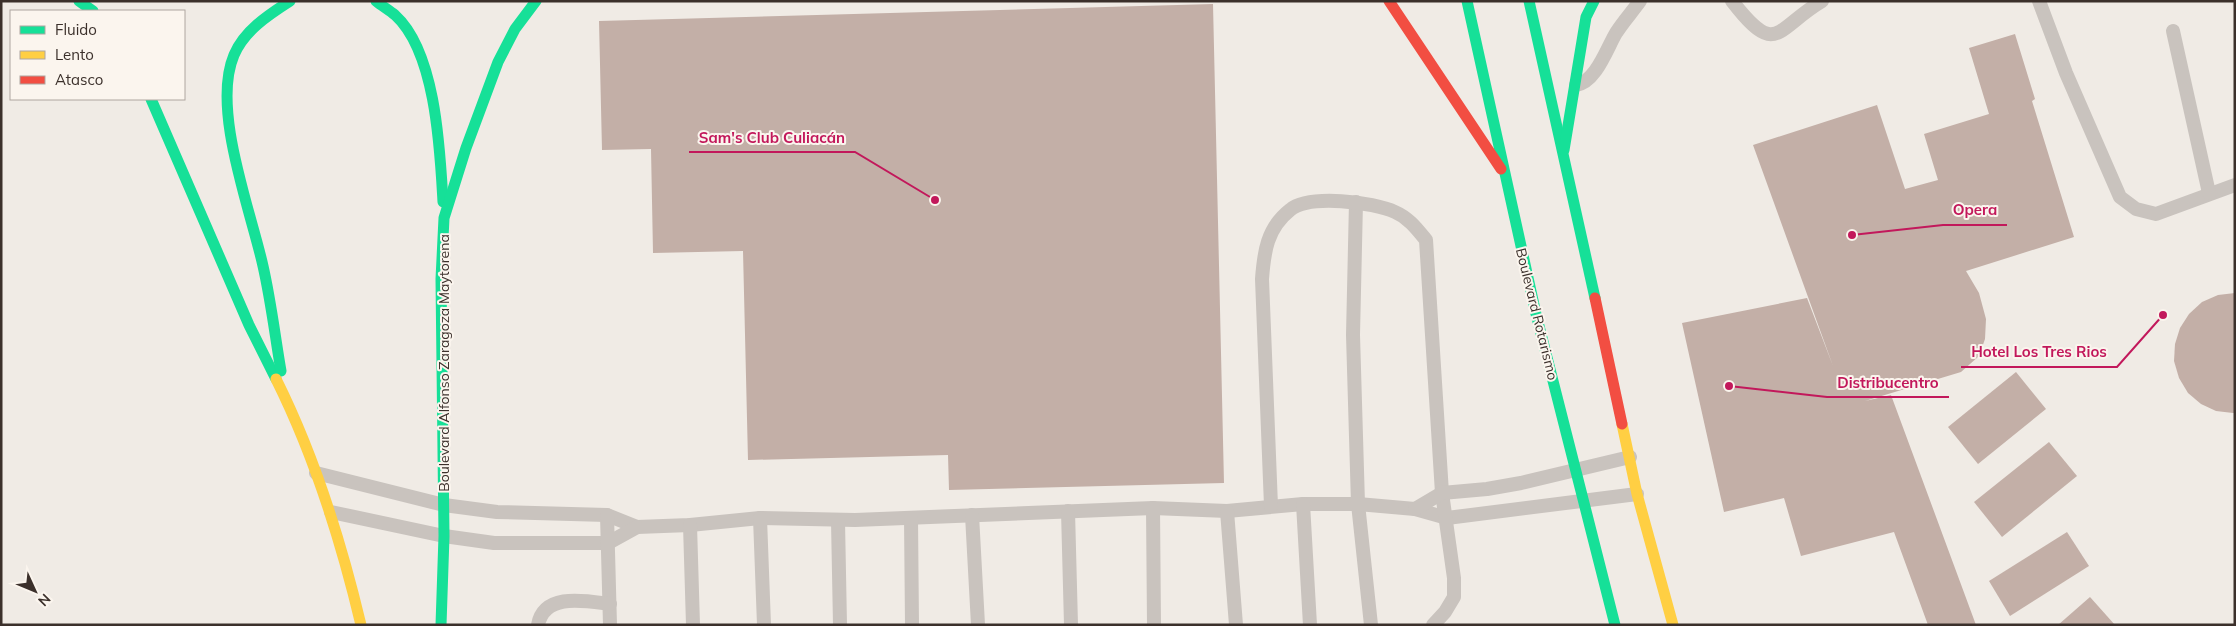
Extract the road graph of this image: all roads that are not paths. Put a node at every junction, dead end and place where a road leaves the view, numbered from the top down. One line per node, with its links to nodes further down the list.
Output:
1 (79, 1): 13 (street)
2 (290, 1): 23 (street)
3 (376, 1): 22 (street)
4 (536, 1): 22 (street, Boulevard Alfonso Zaragoza Maytorena)
5 (1389, 1): 18 (street)
6 (1467, 1): 18 (street, Boulevard Rotarismo)
7 (1529, 1): 17 (street)
8 (1594, 1): 15 (street)
9 (1640, 1): 15 (lane)
10 (1732, 1): 12 (lane)
11 (2039, 1): 20 (lane)
12 (1817, 3)
13 (92, 10)
14 (2173, 31): 20 (lane)
15 (1573, 85): 17 (street)
16 (151, 100): 23 (street)
17 (1564, 150): 24 (street)
18 (1501, 169): 25 (street, Boulevard Rotarismo)
19 (2235, 184): 20 (lane)
20 (2210, 194)
21 (1356, 202): 27 (lane); 31 (lane); 33 (lane)
22 (444, 218): 32 (street, Boulevard Alfonso Zaragoza Maytorena)
23 (285, 397): 26 (street)
24 (1630, 457): 25 (lane); 28 (street)
25 (1575, 470): 27 (lane); 29 (street, Boulevard Rotarismo)
26 (316, 473): 32 (lane); 37 (street)
27 (1442, 493): 35 (lane); 43 (lane)
28 (1637, 494): 29 (lane); 66 (street)
29 (1581, 500): 43 (lane); 65 (street, Boulevard Rotarismo)
30 (1303, 504): 31 (lane); 33 (lane); 62 (lane)
31 (1358, 504): 35 (lane); 63 (lane)
32 (444, 505): 39 (lane); 47 (street, Boulevard Alfonso Zaragoza Maytorena)
33 (1271, 506): 36 (lane)
34 (1153, 508): 36 (lane); 38 (lane); 60 (lane)
35 (1415, 509): 43 (lane)
36 (1227, 511): 61 (lane)
37 (331, 512): 47 (lane); 50 (street)
38 (1068, 512): 40 (lane); 59 (lane)
39 (607, 515): 46 (lane); 48 (lane)
40 (972, 516): 42 (lane); 58 (lane)
41 (760, 518): 44 (lane); 45 (lane); 55 (lane)
42 (911, 518): 44 (lane); 57 (lane)
43 (1447, 518): 64 (lane)
44 (838, 520): 56 (lane)
45 (690, 524): 46 (lane); 54 (lane)
46 (637, 527): 48 (lane)
47 (444, 536): 48 (lane); 51 (street, Boulevard Alfonso Zaragoza Maytorena)
48 (608, 544): 49 (lane)
49 (610, 604): 52 (lane); 53 (lane)
50 (361, 625)
51 (441, 625)
52 (538, 625)
53 (610, 625)
54 (693, 625)
55 (764, 625)
56 (840, 625)
57 (912, 625)
58 (978, 625)
59 (1071, 625)
60 (1154, 625)
61 (1236, 625)
62 (1310, 625)
63 (1371, 625)
64 (1432, 625)
65 (1615, 625)
66 (1673, 625)

